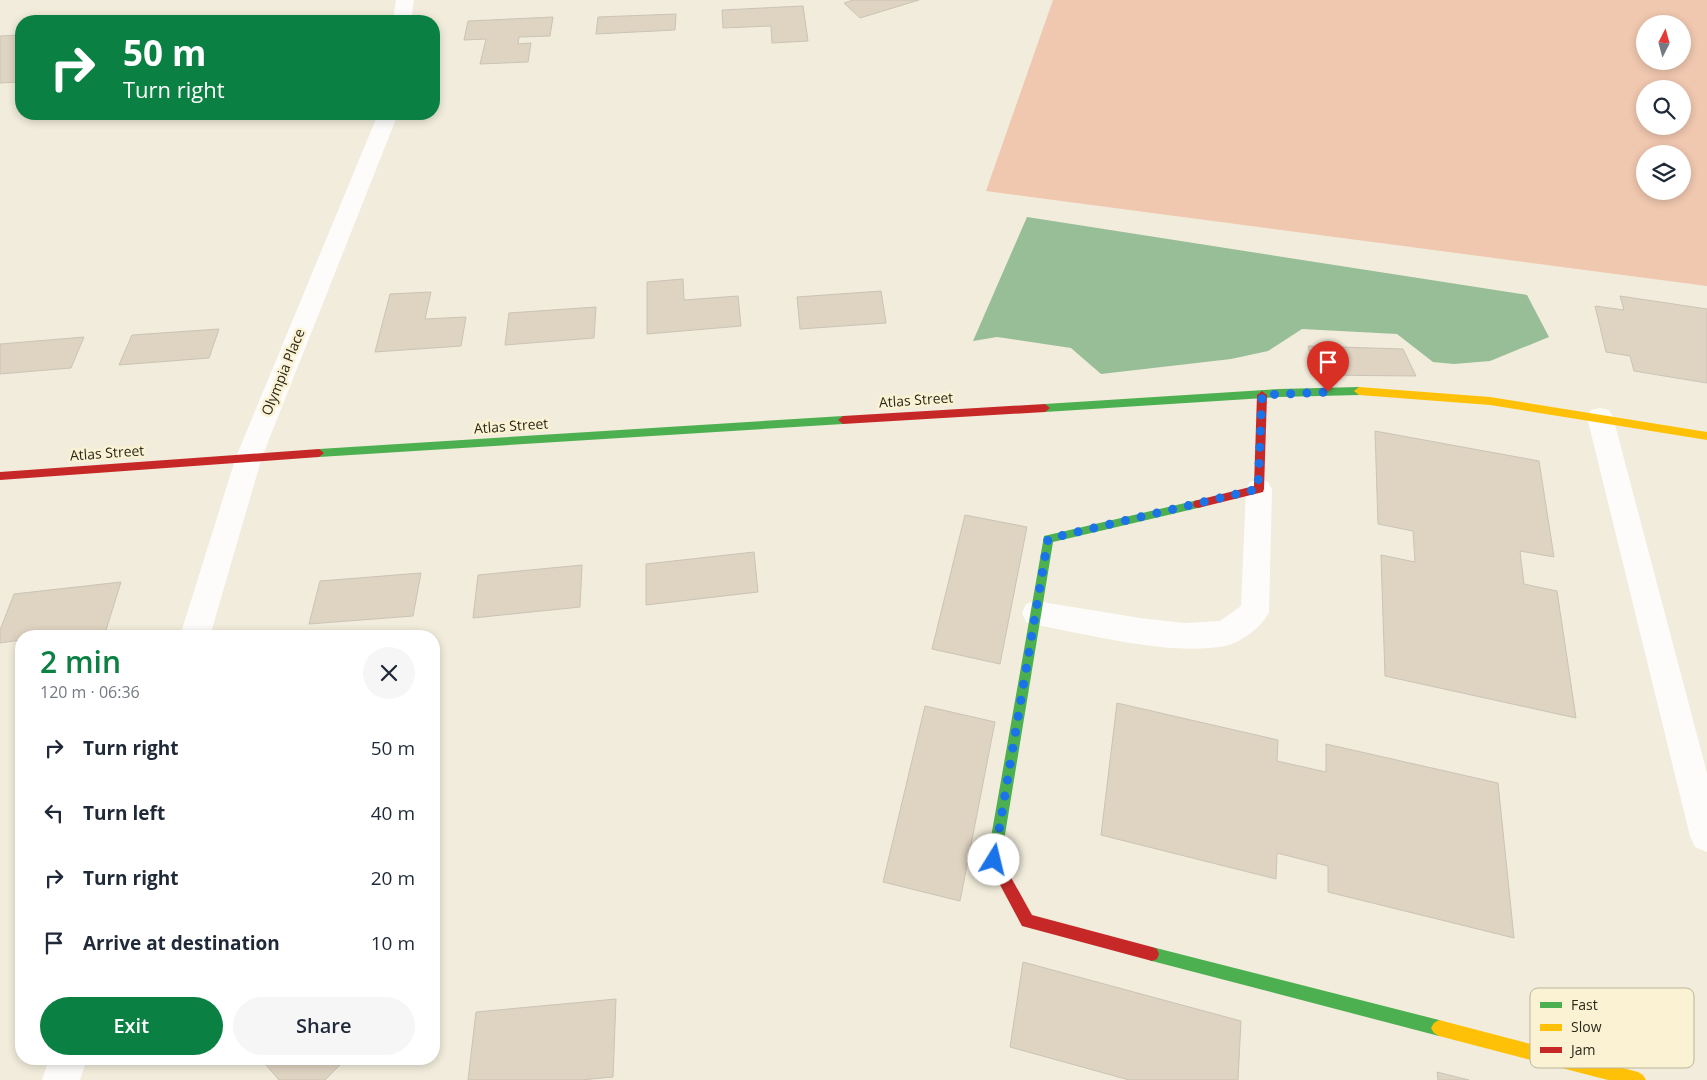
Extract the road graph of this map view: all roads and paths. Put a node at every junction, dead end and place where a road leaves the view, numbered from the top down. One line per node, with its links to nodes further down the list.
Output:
1 (405, 0): 2 (street)
2 (403, 15)
3 (386, 120): 7 (street, Olympia Place)
4 (1262, 395): 5 (street, Atlas Street); 7 (street, Atlas Street); 9 (street)
5 (1600, 417): 6 (street, Atlas Street); 12 (street)
6 (1707, 436)
7 (249, 457): 8 (street, Atlas Street); 11 (street, Olympia Place)
8 (0, 476)
9 (1258, 489): 10 (street); 10 (street)
10 (1036, 613): 13 (street)
11 (197, 630)
12 (1707, 836)
13 (1530, 1052)
14 (66, 1065): 16 (street)
15 (1592, 1068): 17 (street)
16 (61, 1080)
17 (1638, 1080)

